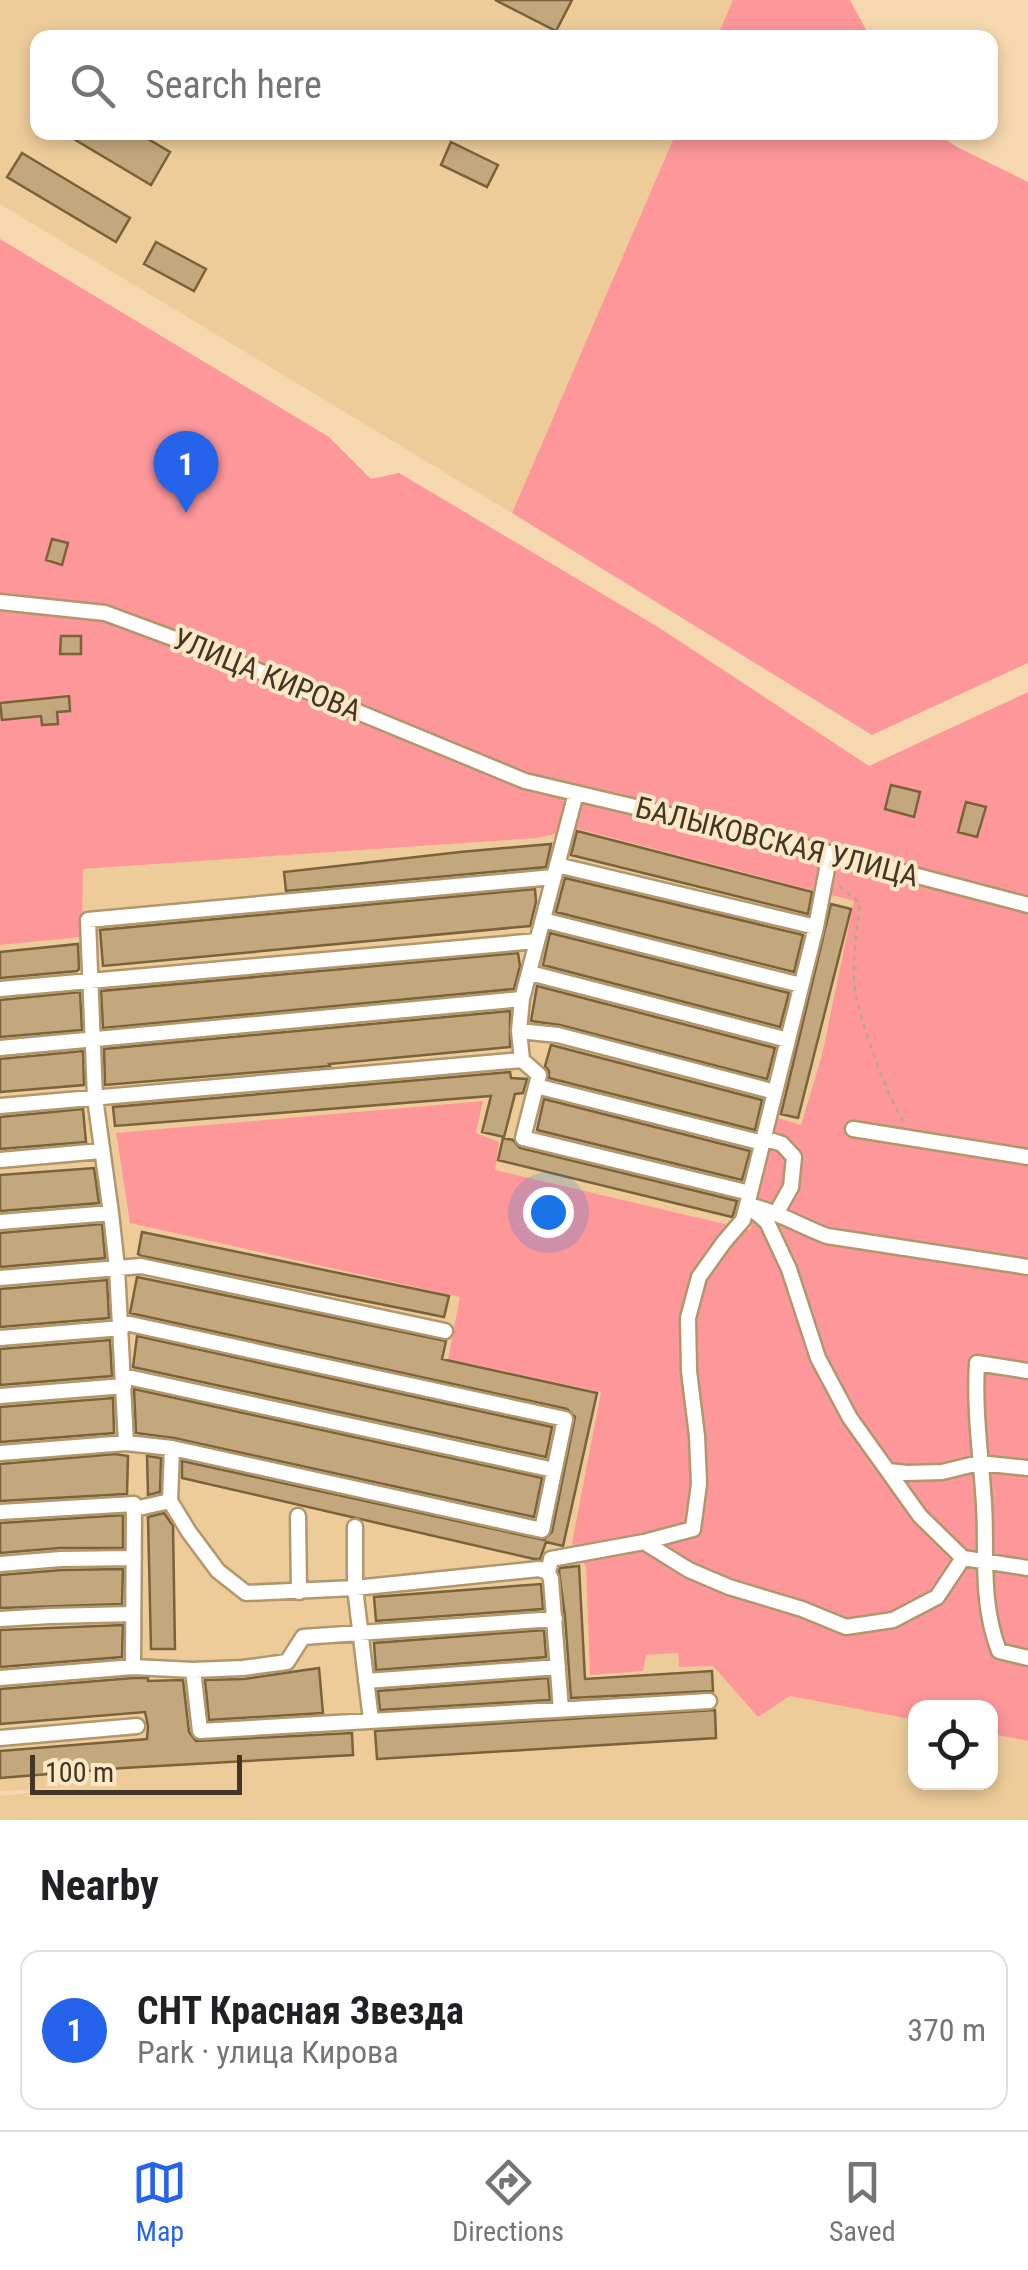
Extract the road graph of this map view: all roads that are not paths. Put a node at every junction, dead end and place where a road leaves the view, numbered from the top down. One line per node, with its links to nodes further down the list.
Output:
1 (0, 602): 2 (street, УЛИЦА КИРОВА)
2 (525, 781): 3 (street, БАЛЫКОВСКАЯ УЛИЦА)
3 (576, 794): 4 (street, БАЛЫКОВСКАЯ УЛИЦА); 5 (street)
4 (830, 853): 6 (street, БАЛЫКОВСКАЯ УЛИЦА); 8 (street)
5 (555, 871): 7 (street); 8 (street); 11 (street)
6 (1028, 905)
7 (543, 920): 9 (street); 12 (street)
8 (816, 927): 12 (street)
9 (537, 941): 10 (street); 11 (street)
10 (530, 973): 14 (street); 17 (street)
11 (91, 981): 13 (street); 16 (street)
12 (801, 985): 17 (street)
13 (0, 988)
14 (522, 1000): 15 (street); 16 (street)
15 (519, 1030): 19 (street); 21 (street)
16 (93, 1040): 18 (street); 22 (street)
17 (788, 1040): 21 (street)
18 (0, 1048)
19 (522, 1060): 20 (street); 22 (street)
20 (536, 1086): 25 (street); 29 (street)
21 (775, 1092): 25 (street)
22 (95, 1098): 23 (street); 26 (street)
23 (0, 1106)
24 (853, 1129): 27 (street)
25 (763, 1140): 29 (street); 30 (street)
26 (101, 1151): 28 (street); 31 (street)
27 (1028, 1157)
28 (0, 1160)
29 (749, 1199): 30 (street); 48 (street); 54 (street)
30 (777, 1212): 33 (street)
31 (112, 1213): 32 (street); 34 (street)
32 (0, 1222)
33 (1028, 1266)
34 (116, 1268): 35 (street); 36 (street); 37 (street)
35 (0, 1278)
36 (121, 1325): 38 (street); 40 (street); 47 (street)
37 (445, 1331)
38 (0, 1338)
39 (1028, 1371): 45 (street)
40 (124, 1381): 41 (street); 42 (street); 47 (street)
41 (0, 1396)
42 (126, 1443): 43 (street); 44 (street)
43 (172, 1448): 47 (street); 49 (street)
44 (0, 1454)
45 (980, 1462): 46 (street); 48 (street); 57 (street)
46 (1028, 1468)
47 (554, 1470)
48 (888, 1471): 56 (street)
49 (170, 1501): 50 (street); 62 (street)
50 (134, 1509): 51 (street); 55 (street)
51 (0, 1512)
52 (298, 1516): 62 (street)
53 (355, 1527): 61 (street)
54 (644, 1542): 56 (street); 60 (street)
55 (134, 1558): 58 (street); 63 (street)
56 (963, 1558): 57 (street)
57 (984, 1561): 59 (street); 67 (street)
58 (0, 1564)
59 (1028, 1568)
60 (548, 1572): 61 (street); 65 (street)
61 (355, 1588): 62 (street); 66 (street)
62 (299, 1592)
63 (134, 1614): 64 (street); 68 (street)
64 (0, 1619)
65 (554, 1619): 66 (street); 69 (street)
66 (360, 1633): 70 (street); 72 (street)
67 (1028, 1658)
68 (133, 1667): 70 (street); 71 (street)
69 (558, 1667): 72 (street); 74 (street)
70 (194, 1670): 75 (street)
71 (0, 1678)
72 (366, 1682): 75 (street)
73 (709, 1701): 74 (street)
74 (562, 1710): 75 (street)
75 (370, 1720)
76 (137, 1726): 77 (street)
77 (0, 1738)

